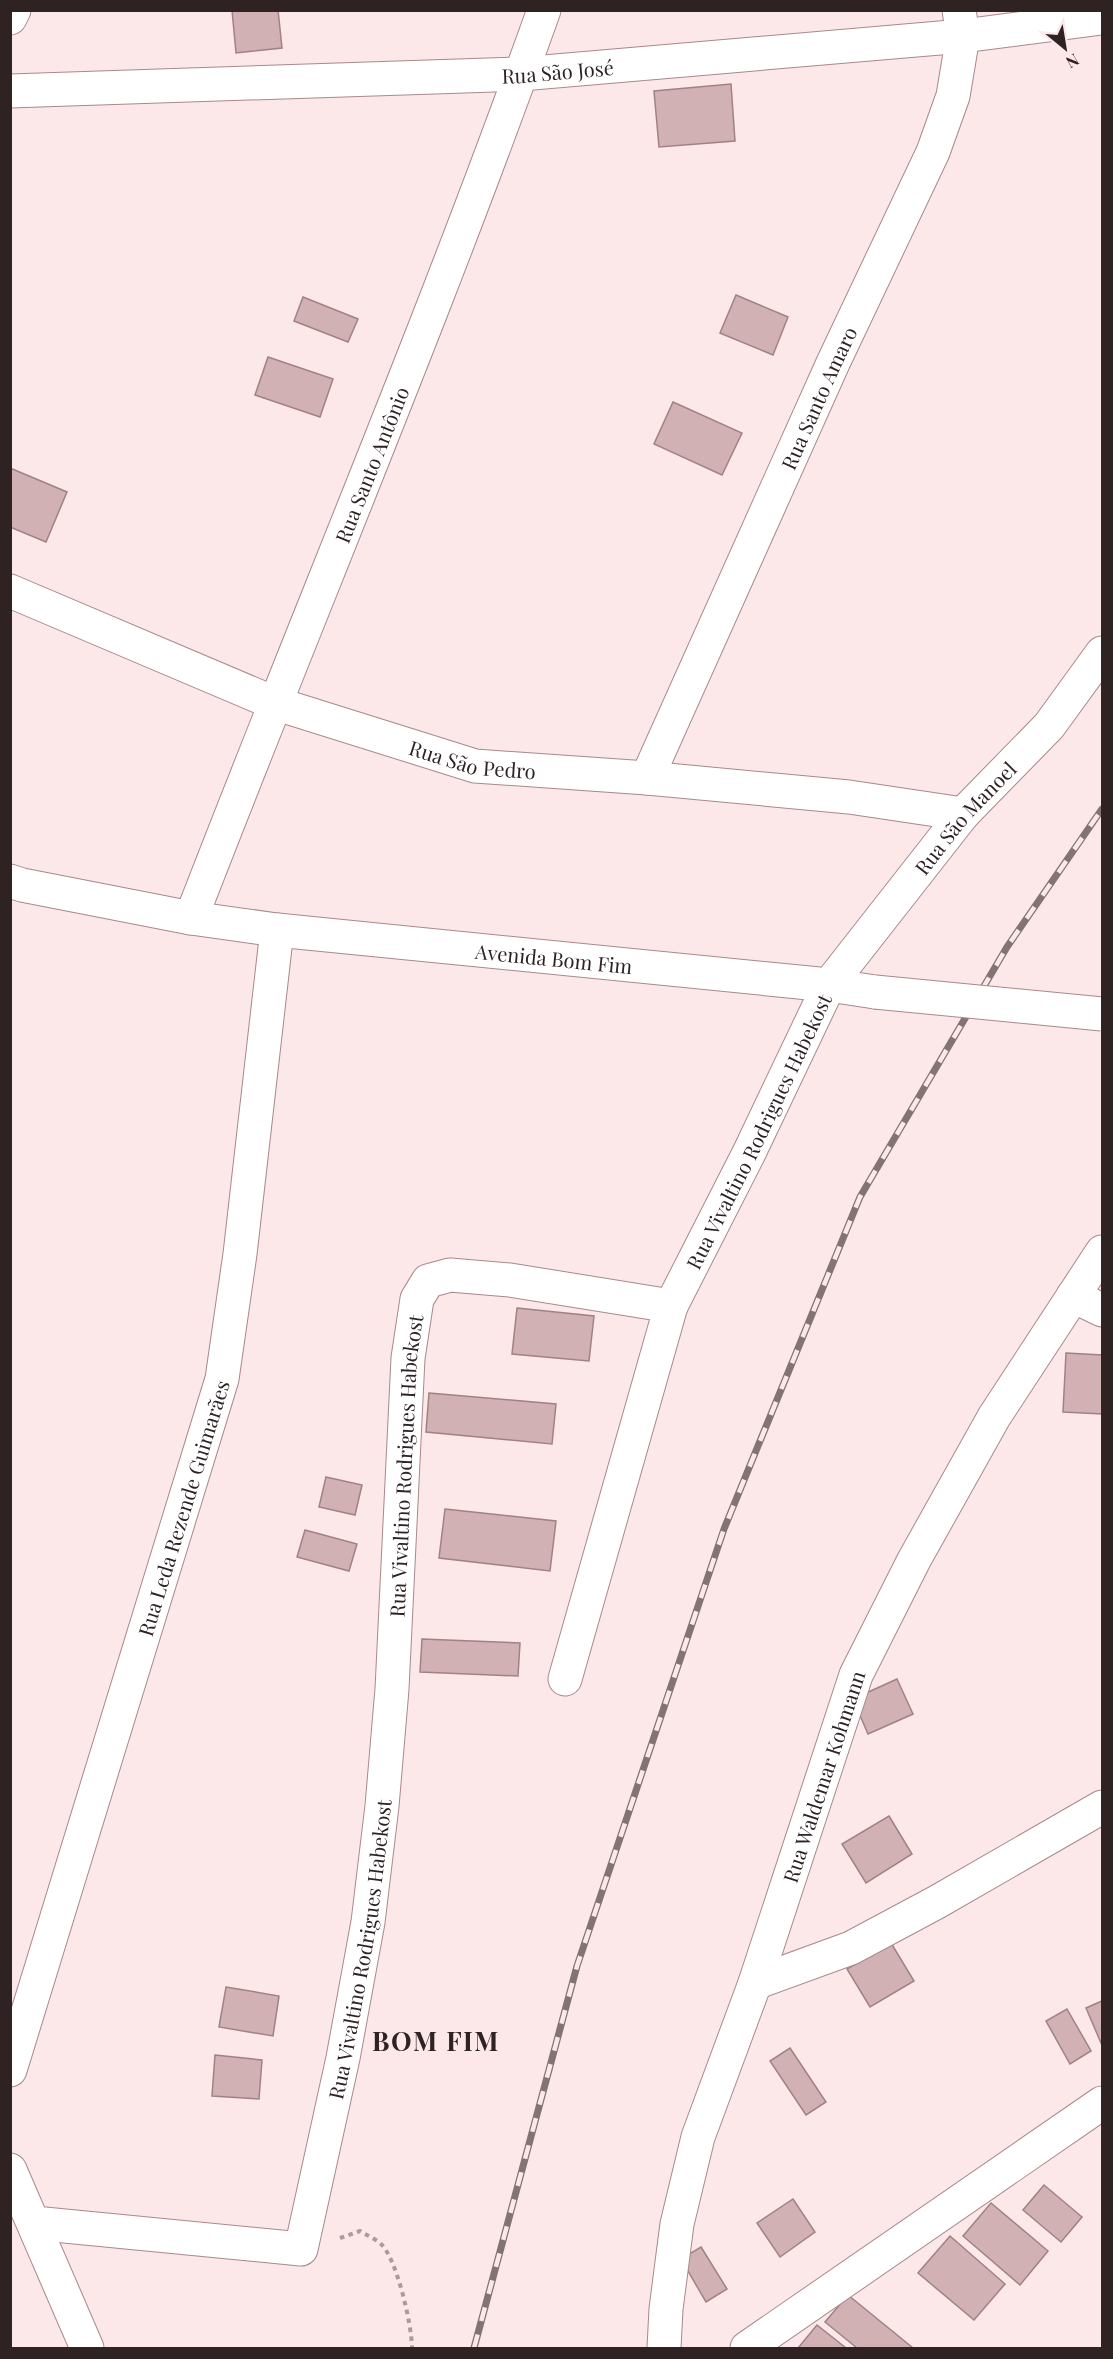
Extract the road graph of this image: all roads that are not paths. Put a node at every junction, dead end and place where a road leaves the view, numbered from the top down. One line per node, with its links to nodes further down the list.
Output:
1 (14, 10): 3 (street)
2 (544, 10): 6 (street, Rua Santo Antônio)
3 (10, 18)
4 (1102, 18): 5 (street, Rua São José)
5 (961, 23): 6 (street, Rua São José); 11 (street, Rua Santo Amaro)
6 (521, 74): 7 (street, Rua São José); 10 (street, Rua Santo Antônio)
7 (10, 92)
8 (10, 591): 10 (street, Rua São Pedro)
9 (1102, 653): 12 (street, Rua São Manoel)
10 (273, 704): 11 (street, Rua São Pedro); 14 (street, Rua Santo Antônio)
11 (647, 778): 12 (street, Rua São Pedro)
12 (963, 814): 16 (street, Rua São Manoel)
13 (10, 881): 14 (street, Avenida Bom Fim)
14 (191, 918): 15 (street, Avenida Bom Fim)
15 (277, 930): 16 (street, Avenida Bom Fim); 25 (street, Rua Leda Rezende Guimarães)
16 (830, 985): 17 (street, Avenida Bom Fim, bridge); 20 (street, Rua Vivaltino Rodrigues Habekost)
17 (1102, 1014)
18 (1102, 1252): 19 (street, Rua Waldemar Kohmann)
19 (1073, 1296): 21 (street); 24 (street, Rua Waldemar Kohmann)
20 (671, 1306): 22 (street); 28 (street, Rua Vivaltino Rodrigues Habekost)
21 (1102, 1310)
22 (565, 1679)
23 (1102, 1807): 24 (street)
24 (755, 1983): 30 (street, Rua Waldemar Kohmann)
25 (10, 2070)
26 (1102, 2103): 31 (street)
27 (10, 2170): 28 (street)
28 (34, 2223): 29 (street)
29 (87, 2349)
30 (664, 2349)
31 (747, 2349)

